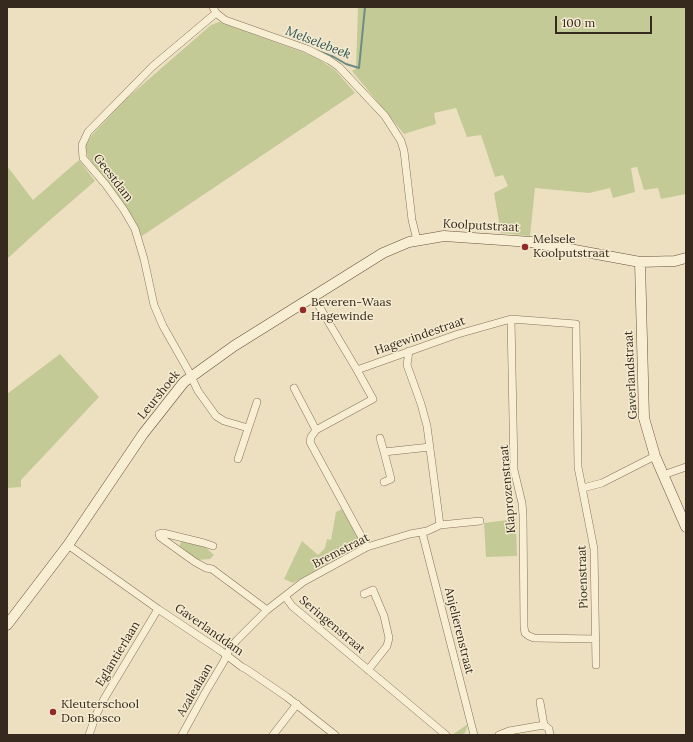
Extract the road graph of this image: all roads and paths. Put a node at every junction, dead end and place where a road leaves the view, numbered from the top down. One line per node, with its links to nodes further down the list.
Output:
1 (214, 10): 2 (street); 10 (street, Geestdam)
2 (417, 240): 4 (street, Koolputstraat); 5 (street, Leurshoek)
3 (686, 258): 4 (street, Koolputstraat)
4 (640, 262): 18 (street, Gaverlandstraat)
5 (313, 296): 9 (street); 10 (street, Leurshoek)
6 (511, 319): 7 (street, Hagewindestraat); 8 (street, Hagewindestraat); 36 (street, Klaprozenstraat)
7 (576, 324): 23 (street, Pioenstraat)
8 (409, 351): 9 (street, Hagewindestraat); 16 (street)
9 (358, 370): 14 (street)
10 (190, 376): 13 (street, Geestdam); 28 (street, Leurshoek)
11 (294, 388): 14 (street)
12 (256, 402): 13 (street)
13 (248, 428): 19 (street)
14 (316, 430): 30 (street)
15 (380, 438): 17 (street)
16 (430, 447): 17 (street); 25 (street)
17 (384, 452): 22 (street)
18 (655, 456): 21 (street, Gaverlandstraat); 23 (street)
19 (238, 459)
20 (686, 467): 21 (street)
21 (663, 475): 26 (street, Gaverlandstraat)
22 (384, 482)
23 (583, 488): 36 (street, Pioenstraat)
24 (480, 521): 25 (street, Bremstraat)
25 (440, 526): 27 (street, Bremstraat)
26 (686, 528)
27 (422, 532): 30 (street, Bremstraat); 43 (street, Anjelierenstraat)
28 (68, 545): 33 (street, Gaverlanddam); 35 (street, Leurshoek)
29 (213, 546): 34 (street)
30 (367, 547): 32 (street, Bremstraat)
31 (364, 594): 39 (street, Seringenstraat)
32 (285, 596): 34 (street, Bremstraat); 39 (street, Seringenstraat)
33 (158, 609): 37 (street, Gaverlanddam); 44 (street, Eglantierlaan)
34 (267, 610): 37 (street, Bremstraat)
35 (7, 625)
36 (596, 638): 38 (street, Pioenstraat)
37 (227, 656): 41 (street, Gaverlanddam); 45 (street, Azalealaan)
38 (596, 665)
39 (368, 670): 48 (street, Seringenstraat)
40 (540, 702): 42 (street)
41 (297, 704): 46 (street); 47 (street, Gaverlanddam)
42 (544, 725): 49 (street); 50 (street)
43 (471, 734)
44 (89, 735)
45 (182, 735)
46 (273, 735)
47 (335, 735)
48 (446, 735)
49 (499, 735)
50 (550, 735)

